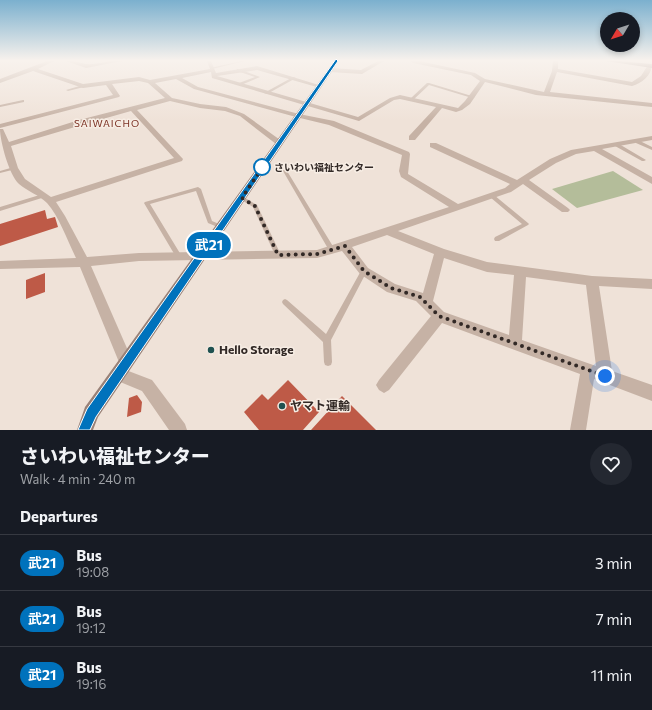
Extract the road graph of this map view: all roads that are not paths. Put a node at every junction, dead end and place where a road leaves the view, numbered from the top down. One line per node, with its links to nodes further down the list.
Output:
1 (68, 81): 19 (street)
2 (123, 81): 17 (street)
3 (147, 81): 16 (street)
4 (155, 81): 16 (street)
5 (184, 81): 24 (street)
6 (229, 81): 18 (street)
7 (247, 81): 18 (lane)
8 (288, 81): 22 (lane)
9 (304, 81): 20 (street)
10 (322, 81): 20 (street)
11 (482, 81): 25 (street)
12 (487, 81): 23 (street)
13 (551, 81): 23 (street)
14 (616, 81): 15 (street)
15 (640, 81)
16 (150, 82): 26 (street)
17 (108, 83): 19 (street); 30 (street)
18 (240, 84): 22 (street)
19 (83, 86): 21 (lane)
20 (319, 86): 29 (street)
21 (68, 90)
22 (266, 92): 29 (street)
23 (546, 94): 31 (street)
24 (221, 95): 33 (street); 36 (street)
25 (473, 97): 27 (lane); 34 (street)
26 (170, 99): 33 (street); 35 (street)
27 (411, 100): 29 (street); 34 (street)
28 (22, 101): 32 (lane)
29 (306, 104): 36 (street)
30 (77, 105): 37 (street); 38 (street)
31 (652, 105)
32 (0, 106)
33 (200, 106): 42 (street)
34 (440, 106): 40 (street)
35 (133, 109): 37 (street); 57 (street)
36 (298, 116): 42 (street); 58 (street)
37 (88, 120): 46 (street)
38 (0, 126)
39 (0, 131): 46 (street)
40 (412, 138)
41 (652, 138): 43 (street)
42 (279, 142): 56 (street)
43 (638, 142): 45 (street); 48 (lane)
44 (433, 145): 54 (street)
45 (617, 145): 47 (street); 49 (lane)
46 (5, 146): 50 (street)
47 (596, 149): 53 (street); 54 (street)
48 (652, 149)
49 (644, 160)
50 (14, 168): 52 (lane); 57 (street)
51 (285, 171): 64 (lane)
52 (0, 172)
53 (652, 181)
54 (520, 182): 55 (street); 60 (street)
55 (492, 196): 58 (street); 63 (lane)
56 (242, 198): 61 (street); 67 (lane)
57 (47, 199): 59 (lane); 69 (street)
58 (457, 207): 62 (street)
59 (0, 209)
60 (564, 210)
61 (222, 227): 66 (lane); 68 (street)
62 (386, 231): 64 (street); 65 (street)
63 (497, 239)
64 (339, 248): 67 (street); 71 (street)
65 (440, 252): 72 (street); 76 (street)
66 (178, 255): 68 (street); 69 (street)
67 (278, 255): 68 (street)
68 (202, 256): 81 (street)
69 (84, 262): 70 (street); 81 (street)
70 (0, 265)
71 (364, 271): 76 (street); 78 (lane)
72 (520, 272): 73 (street); 79 (street)
73 (592, 281): 74 (street); 83 (street)
74 (652, 284)
75 (285, 302): 78 (lane)
76 (426, 303): 77 (street)
77 (439, 316): 79 (street); 84 (street)
78 (328, 340): 80 (lane)
79 (515, 342): 82 (street)
80 (328, 362)
81 (122, 368): 86 (street); 87 (street)
82 (588, 369): 83 (street); 88 (street)
83 (605, 376): 85 (street)
84 (384, 385)
85 (652, 393)
86 (85, 430)
87 (179, 430)
88 (578, 430)

